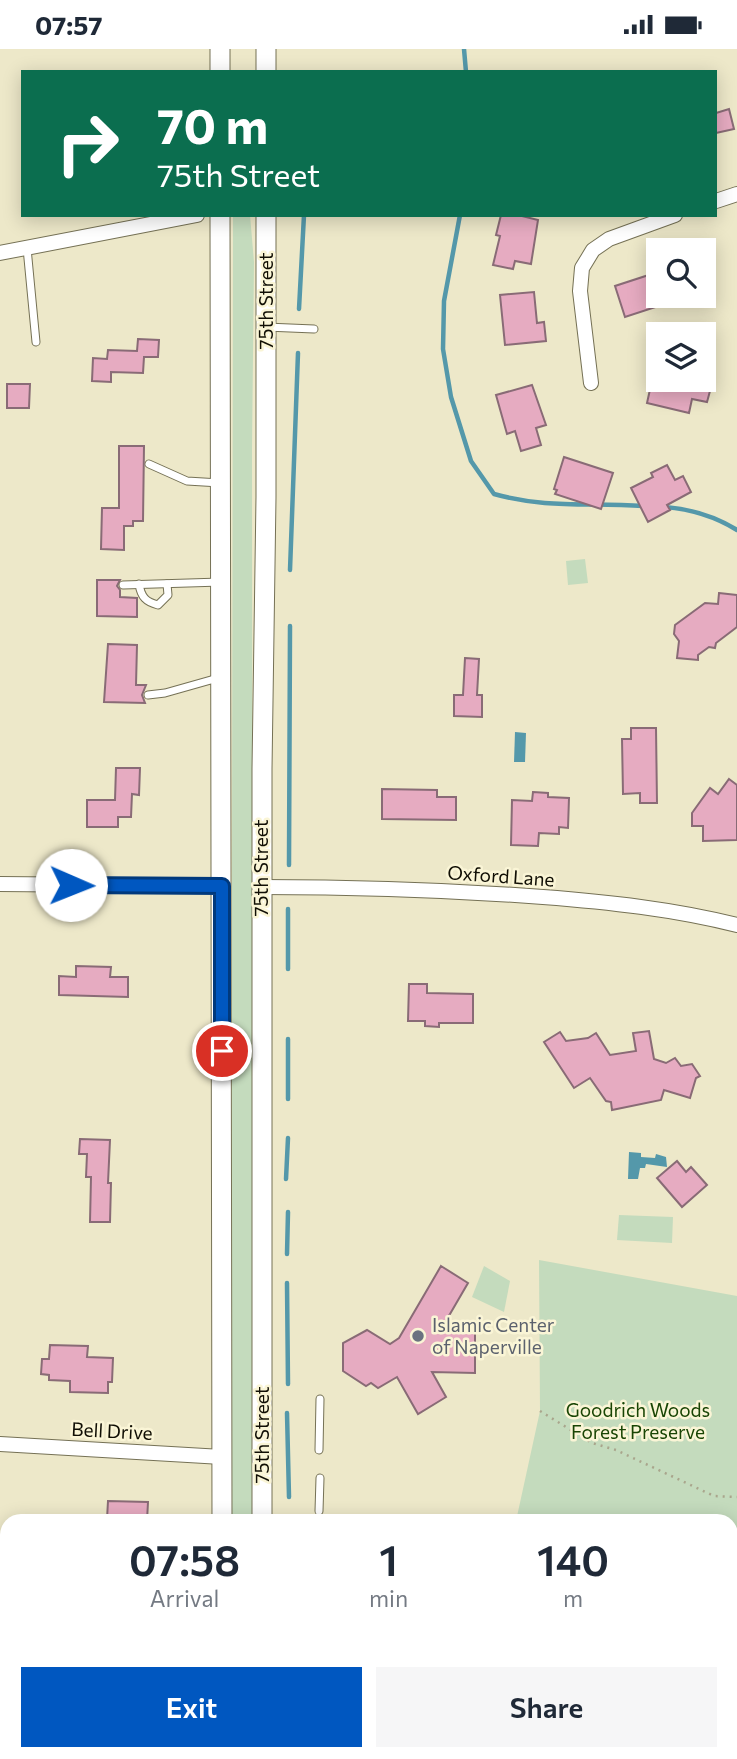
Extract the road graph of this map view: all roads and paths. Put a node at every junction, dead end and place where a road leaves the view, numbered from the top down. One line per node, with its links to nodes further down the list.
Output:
1 (220, 49): 3 (main road)
2 (266, 49): 4 (main road)
3 (220, 70)
4 (266, 70)
5 (737, 194): 6 (street)
6 (717, 201)
7 (187, 217): 11 (street)
8 (220, 217): 18 (main road, 75th Street)
9 (266, 217): 13 (main road, 75th Street)
10 (670, 217): 16 (street)
11 (27, 248): 12 (street); 15 (lane)
12 (0, 253)
13 (266, 327): 14 (lane); 27 (main road, 75th Street)
14 (314, 329)
15 (36, 342)
16 (592, 383)
17 (149, 464): 18 (lane)
18 (221, 484): 19 (main road, 75th Street)
19 (221, 582): 21 (lane); 23 (main road, 75th Street)
20 (139, 584): 21 (lane); 21 (lane); 22 (lane)
21 (167, 584)
22 (123, 585)
23 (222, 677): 24 (lane); 26 (main road, 75th Street)
24 (148, 695)
25 (0, 884): 26 (street)
26 (222, 886): 33 (main road, 75th Street)
27 (261, 887): 28 (street, Oxford Lane); 38 (main road, 75th Street)
28 (737, 925)
29 (320, 1399): 32 (lane)
30 (540, 1411): 35 (path)
31 (0, 1444): 33 (street, Bell Drive)
32 (319, 1450)
33 (222, 1457): 37 (main road, 75th Street)
34 (320, 1478): 36 (lane)
35 (737, 1497)
36 (319, 1511)
37 (222, 1514)
38 (262, 1514)

